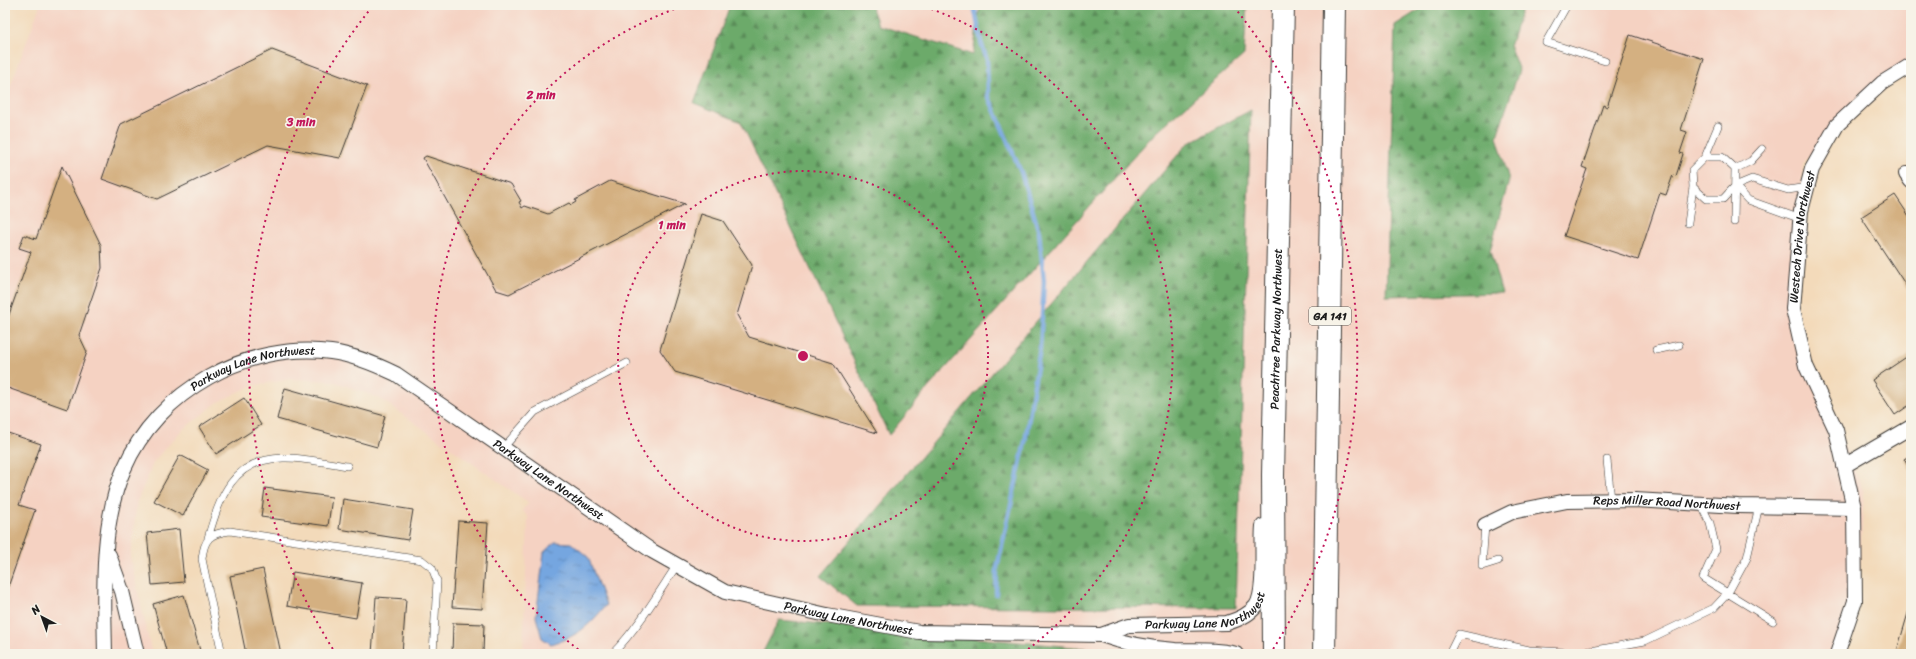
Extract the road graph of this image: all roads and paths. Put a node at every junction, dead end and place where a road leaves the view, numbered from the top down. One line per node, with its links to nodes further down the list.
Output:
1 (1283, 5): 24 (highway, Peachtree Parkway Northwest)
2 (1334, 5): 44 (highway, GA 141)
3 (1567, 5): 4 (lane)
4 (1605, 61)
5 (1911, 64): 12 (street, Westech Drive Northwest)
6 (1718, 126): 8 (lane)
7 (1762, 149): 9 (lane)
8 (1705, 157): 9 (lane); 11 (lane)
9 (1735, 169): 10 (lane)
10 (1735, 186): 11 (lane); 12 (lane); 13 (lane); 14 (lane)
11 (1693, 187): 15 (lane)
12 (1807, 187): 13 (street, Westech Drive Northwest)
13 (1801, 219): 23 (street, Westech Drive Northwest)
14 (1734, 222)
15 (1688, 223)
16 (1679, 345): 17 (lane)
17 (1656, 350)
18 (627, 363): 20 (lane)
19 (1911, 427): 23 (street)
20 (503, 448): 31 (street, Parkway Lane Northwest); 33 (street, Parkway Lane Northwest)
21 (1607, 460): 25 (lane)
22 (347, 466): 30 (lane)
23 (1844, 466): 28 (street, Westech Drive Northwest)
24 (1273, 475): 36 (street, Parkway Lane Northwest); 43 (highway, Peachtree Parkway Northwest)
25 (1611, 500): 26 (street, Reps Miller Road Northwest); 29 (street, Reps Miller Road Northwest)
26 (1701, 504): 27 (street, Reps Miller Road Northwest); 34 (lane)
27 (1759, 506): 28 (street, Reps Miller Road Northwest); 34 (lane)
28 (1854, 508): 46 (street, Westech Drive Northwest)
29 (1485, 525): 32 (lane)
30 (208, 538): 39 (lane); 40 (lane)
31 (106, 547): 37 (street, Parkway Lane Northwest); 38 (street)
32 (1498, 560)
33 (677, 565): 36 (street, Parkway Lane Northwest); 41 (lane)
34 (1728, 593): 35 (lane); 45 (lane)
35 (1773, 621)
36 (1101, 635): 42 (street, Parkway Lane Northwest)
37 (106, 654)
38 (137, 654)
39 (222, 654)
40 (432, 654)
41 (612, 654)
42 (1236, 654)
43 (1274, 654)
44 (1324, 654)
45 (1449, 654)
46 (1837, 654)

